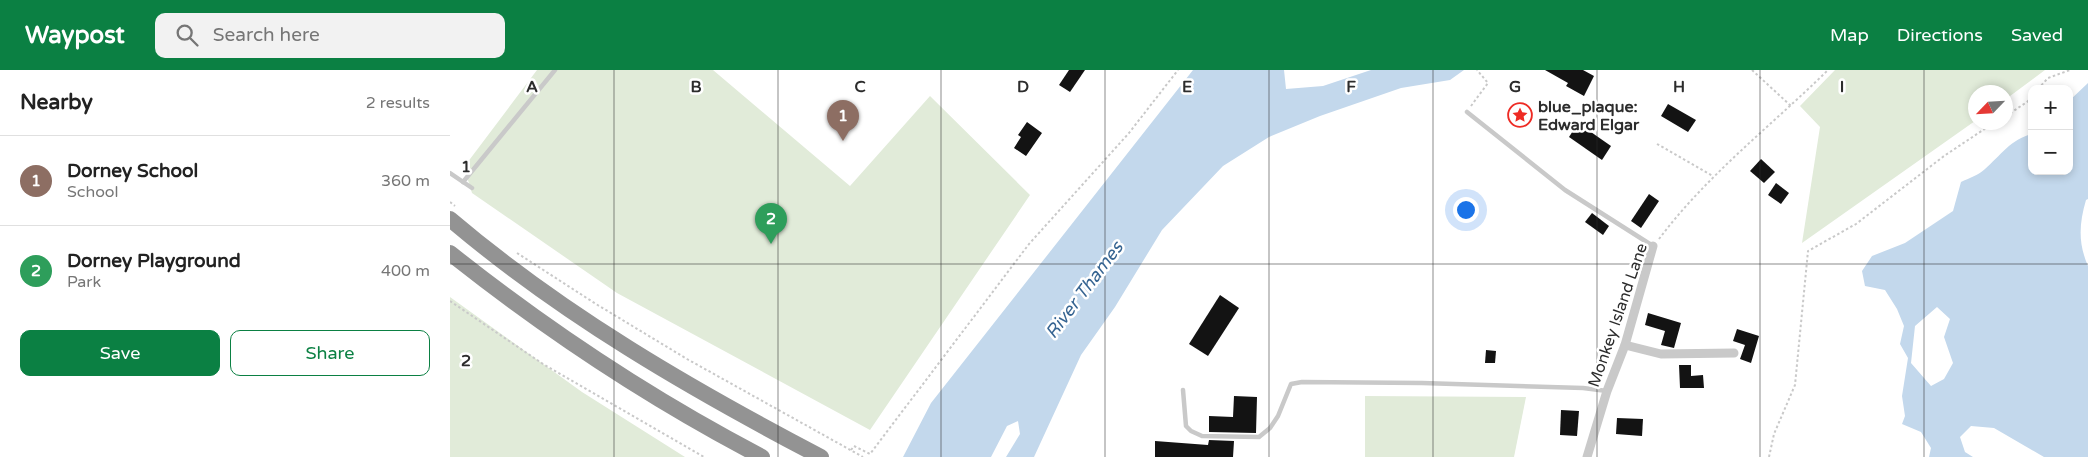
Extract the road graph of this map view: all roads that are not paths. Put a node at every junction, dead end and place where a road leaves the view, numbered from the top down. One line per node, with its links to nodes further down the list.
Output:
1 (555, 70): 4 (lane)
2 (1467, 112): 7 (lane)
3 (450, 173): 4 (lane)
4 (463, 182): 5 (lane)
5 (472, 188)
6 (454, 214): 14 (highway)
7 (1654, 246): 9 (street, Monkey Island Lane)
8 (450, 253): 13 (highway)
9 (1625, 345): 10 (street); 12 (street, Monkey Island Lane)
10 (1734, 353)
11 (1183, 390): 12 (lane)
12 (1607, 391): 15 (street, Monkey Island Lane)
13 (762, 457)
14 (822, 457)
15 (1587, 457)

